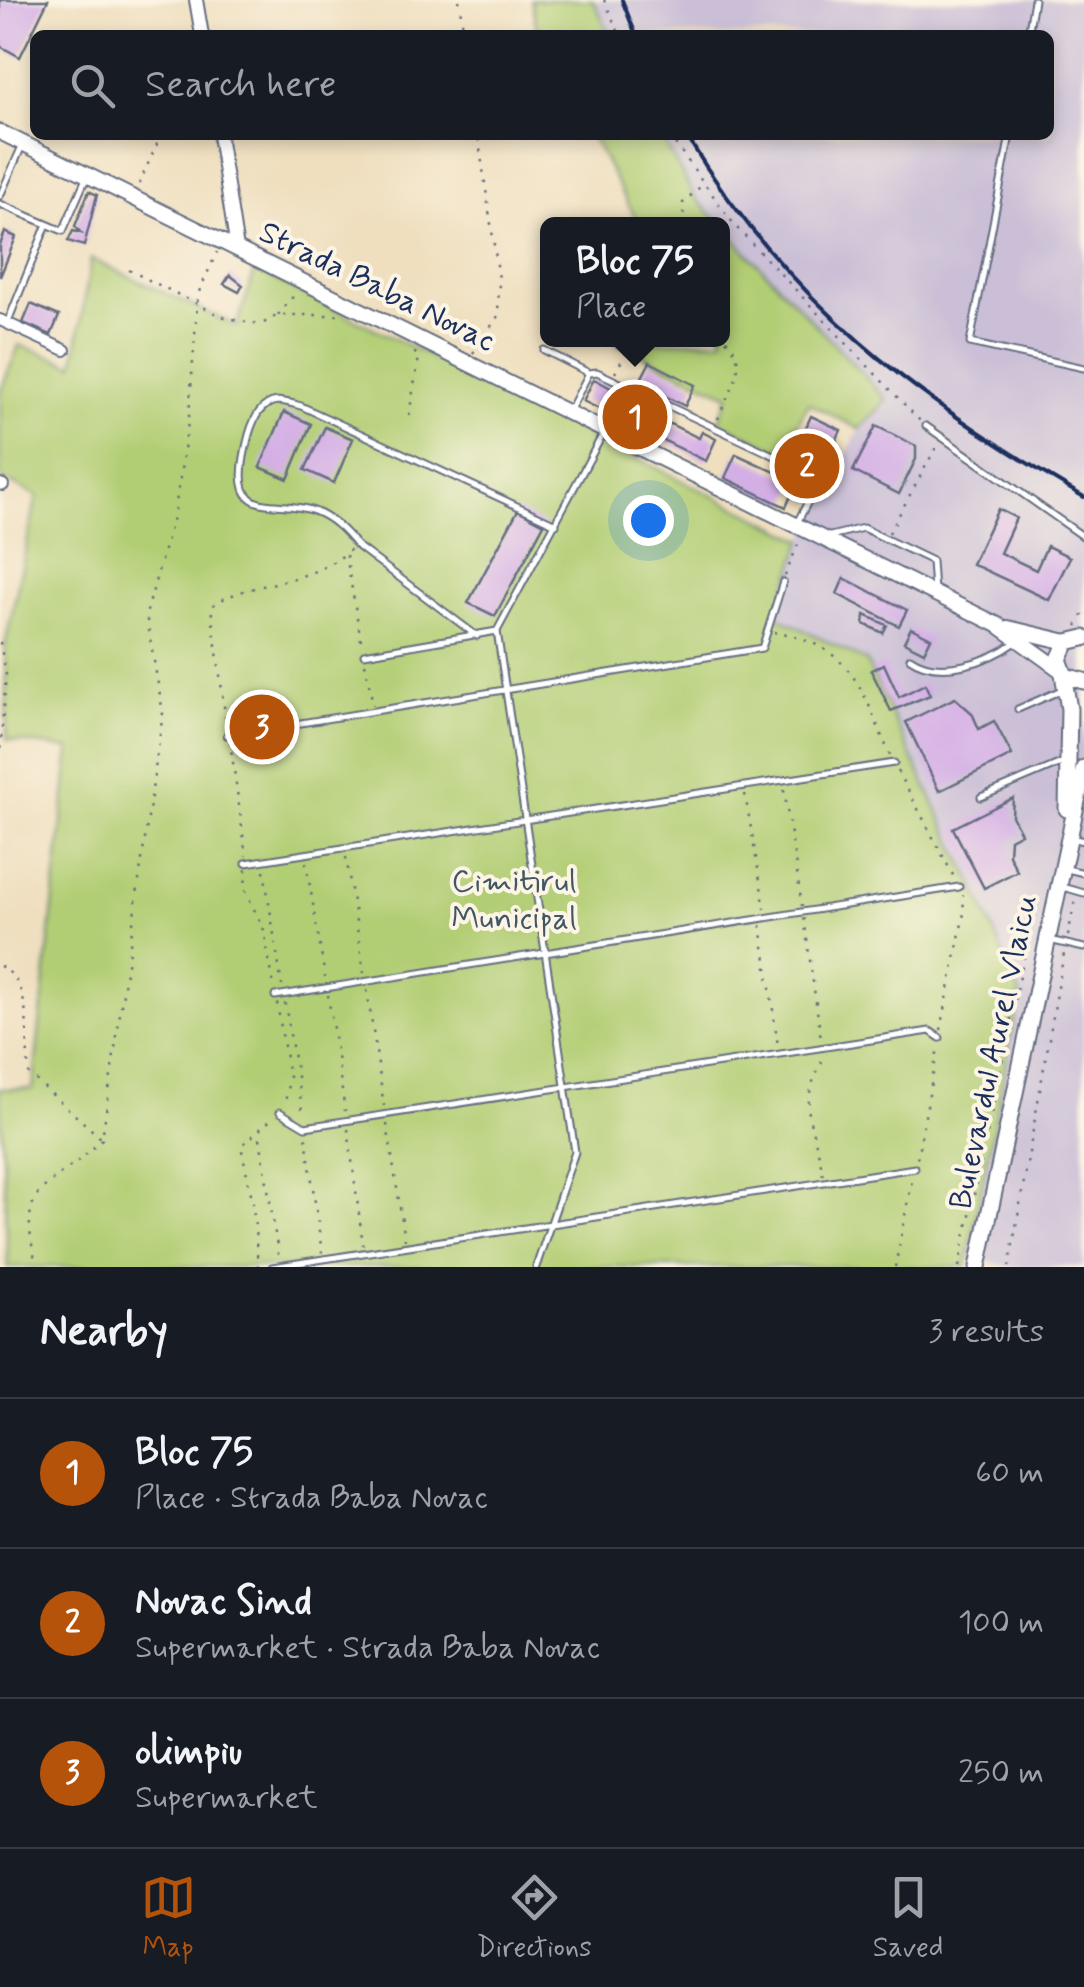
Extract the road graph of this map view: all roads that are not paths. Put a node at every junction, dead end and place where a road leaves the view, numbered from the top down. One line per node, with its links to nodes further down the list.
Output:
1 (196, 0): 3 (street)
2 (1034, 0): 4 (lane)
3 (201, 30)
4 (1029, 30)
5 (0, 132): 8 (main road, Strada Baba Novac)
6 (220, 140): 13 (street)
7 (1009, 140): 17 (lane)
8 (23, 143): 9 (main road, Strada Baba Novac); 10 (lane)
9 (87, 175): 12 (lane); 13 (main road, Strada Baba Novac)
10 (0, 196)
11 (0, 204): 12 (lane)
12 (47, 224): 14 (lane)
13 (238, 249): 19 (main road, Strada Baba Novac)
14 (4, 322): 15 (street)
15 (65, 350)
16 (544, 350): 18 (lane)
17 (1084, 368)
18 (589, 373): 19 (lane); 22 (lane)
19 (568, 413): 21 (main road, Strada Baba Novac)
20 (926, 426): 26 (lane)
21 (604, 431): 24 (lane); 25 (main road, Strada Baba Novac)
22 (820, 478): 23 (lane); 25 (lane)
23 (834, 484)
24 (556, 524): 31 (lane); 33 (lane)
25 (800, 528): 27 (main road, Strada Baba Novac)
26 (1084, 537)
27 (821, 538): 29 (main road, Strada Baba Novac); 29 (lane)
28 (783, 582): 39 (lane)
29 (934, 594): 30 (main road, Strada Baba Novac)
30 (998, 625): 32 (main road, Strada Baba Novac); 34 (main road, Strada Baba Novac)
31 (497, 632): 33 (lane); 39 (lane)
32 (1078, 635): 37 (main road, Bulevardul Aurel Vlaicu)
33 (477, 636): 35 (lane)
34 (1018, 640): 36 (lane); 37 (main road, Strada Baba Novac)
35 (364, 654)
36 (910, 658)
37 (1064, 678): 38 (main road); 40 (lane); 42 (main road, Bulevardul Aurel Vlaicu)
38 (1084, 681)
39 (504, 690): 41 (lane); 46 (lane)
40 (1018, 709)
41 (227, 735)
42 (1069, 760): 45 (lane); 47 (main road, Bulevardul Aurel Vlaicu)
43 (894, 763): 46 (lane)
44 (1084, 768): 47 (main road, Bulevardul Aurel Vlaicu)
45 (982, 797)
46 (524, 822): 48 (lane); 56 (lane)
47 (1072, 843): 49 (main road, Bulevardul Aurel Vlaicu)
48 (246, 864)
49 (1061, 867): 50 (lane); 51 (main road, Bulevardul Aurel Vlaicu)
50 (1084, 872)
51 (1057, 886): 53 (lane); 54 (main road, Bulevardul Aurel Vlaicu)
52 (958, 887): 56 (lane)
53 (1081, 892)
54 (1046, 940): 55 (lane); 66 (main road, Bulevardul Aurel Vlaicu)
55 (1084, 948)
56 (544, 955): 57 (lane); 59 (lane)
57 (280, 995)
58 (940, 1038): 59 (lane)
59 (566, 1086): 60 (lane); 62 (lane)
60 (280, 1112)
61 (914, 1168): 62 (lane)
62 (553, 1223): 63 (lane); 65 (lane)
63 (280, 1266): 64 (lane)
64 (272, 1267)
65 (536, 1267)
66 (978, 1267)

